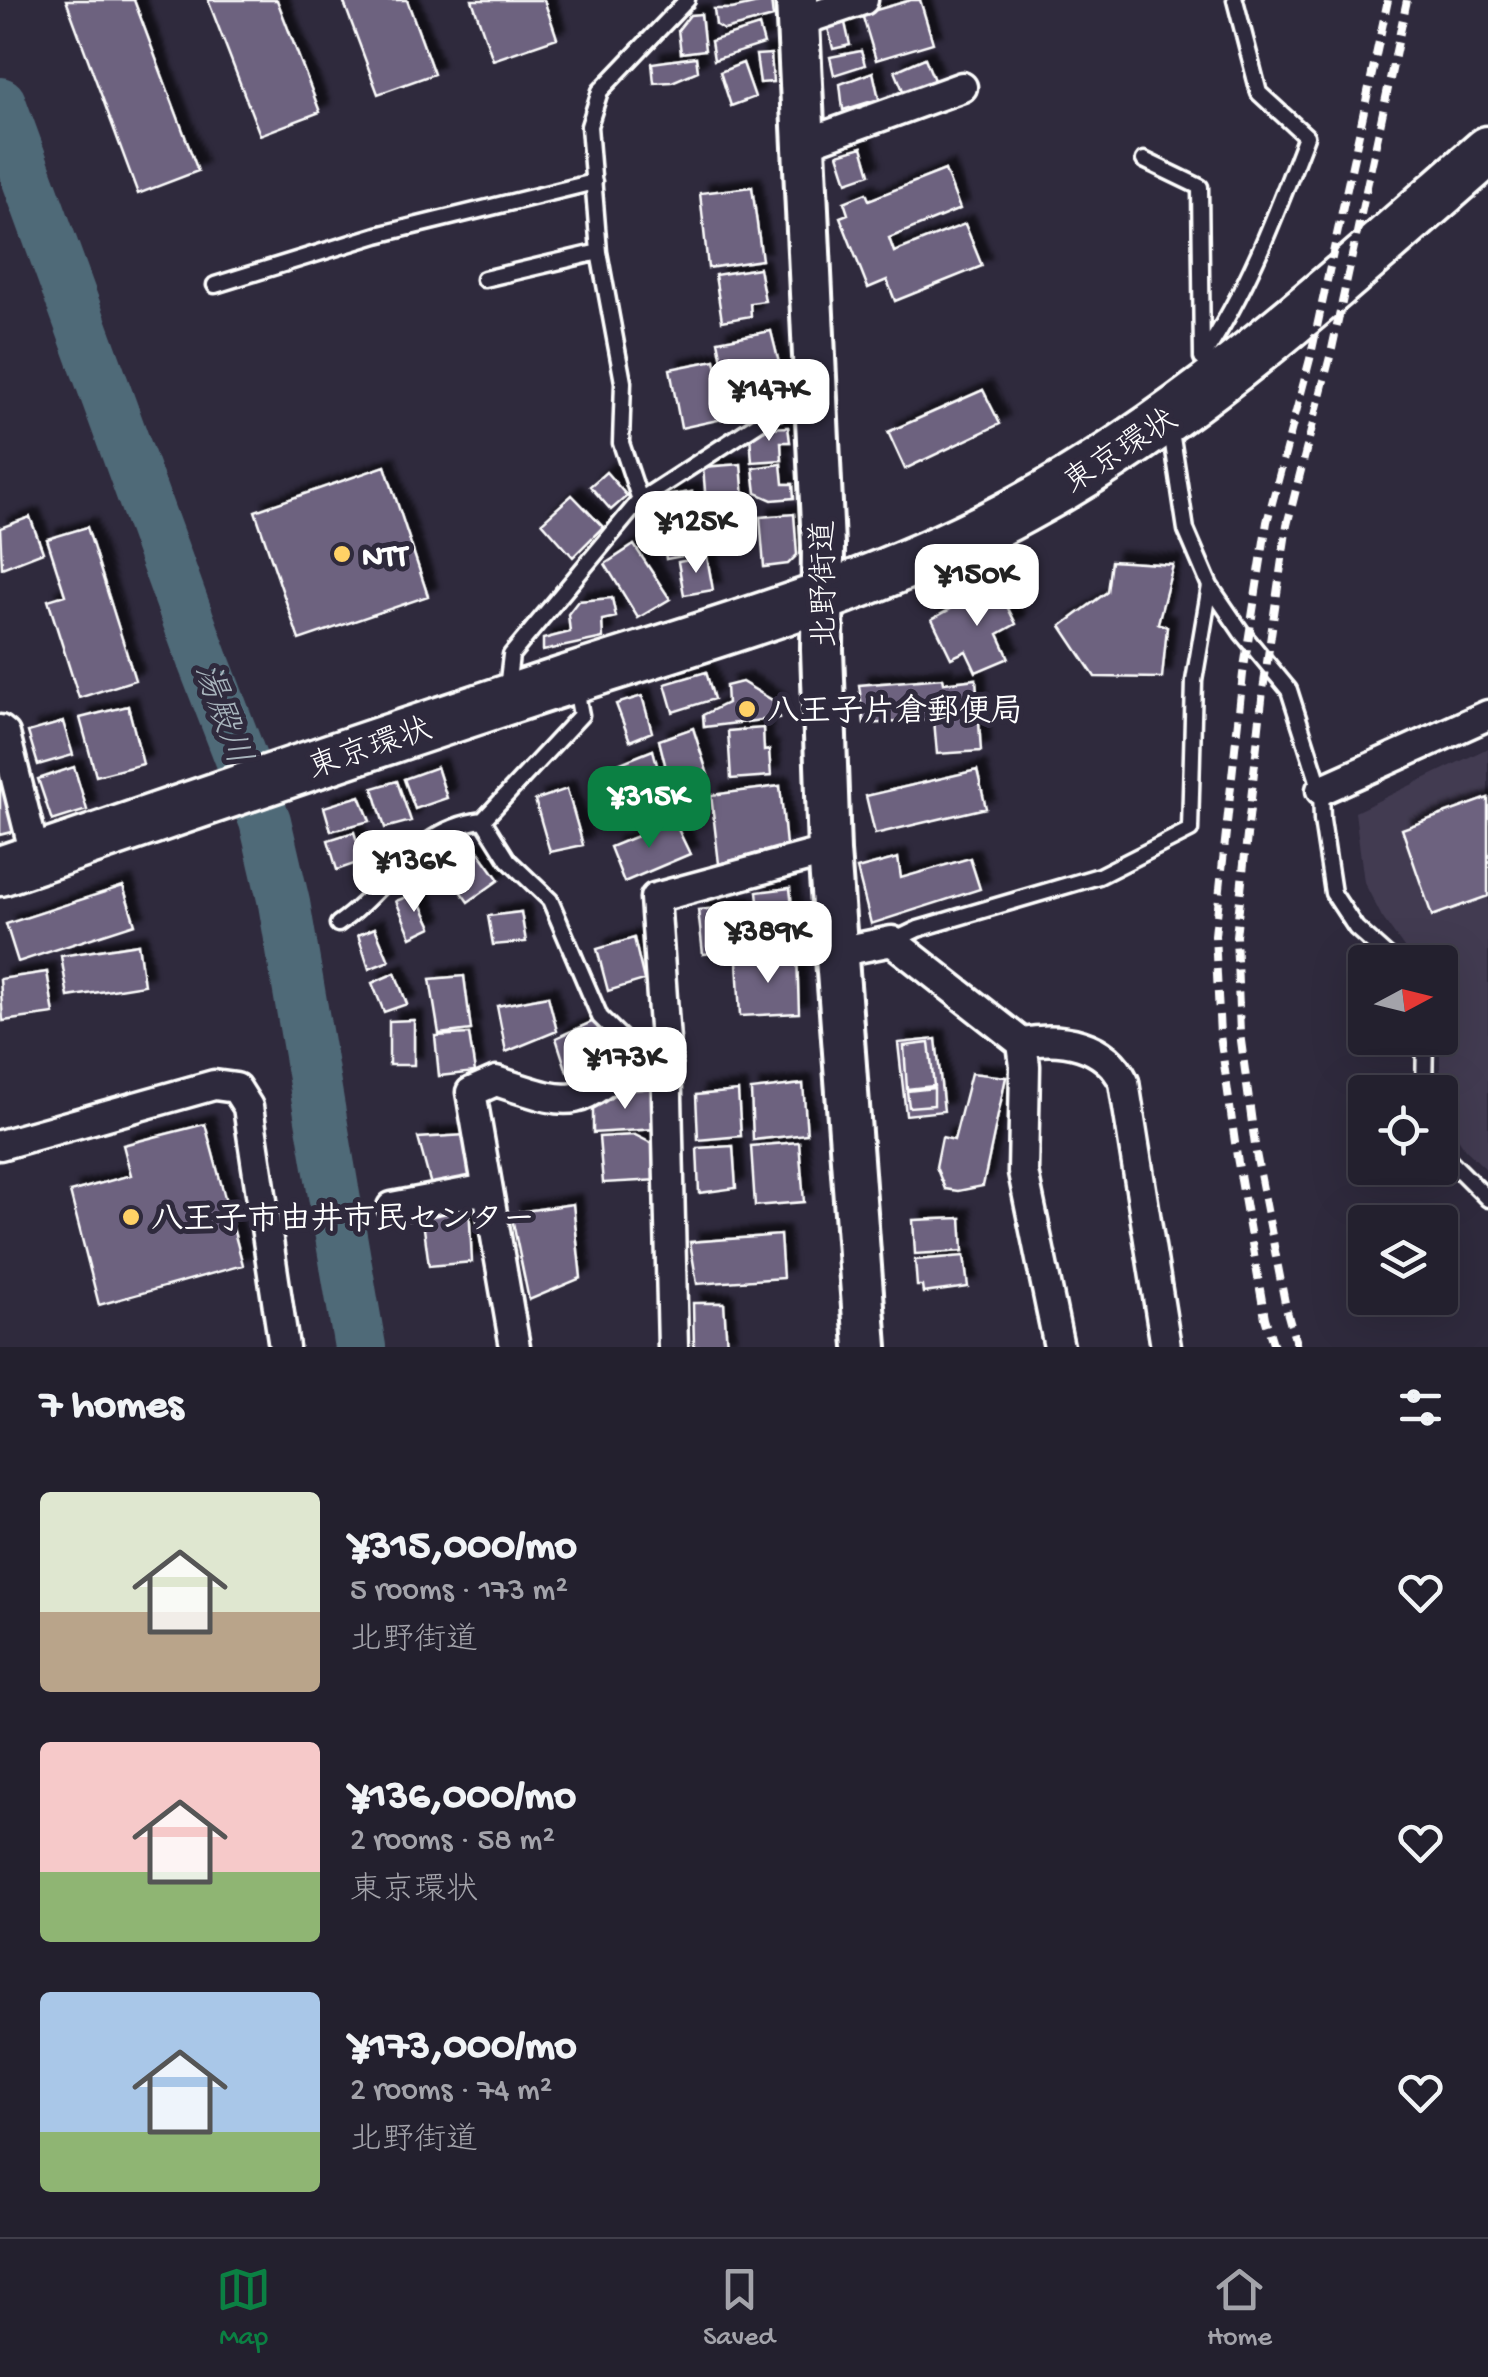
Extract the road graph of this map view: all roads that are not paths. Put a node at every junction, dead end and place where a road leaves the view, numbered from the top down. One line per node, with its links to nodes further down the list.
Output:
1 (687, 0): 9 (lane)
2 (863, 0): 4 (street)
3 (1235, 0): 13 (lane)
4 (798, 11): 6 (main road, 北野街道)
5 (962, 87): 6 (street)
6 (804, 144): 14 (main road, 北野街道)
7 (1488, 151): 15 (highway, 東京環状)
8 (1144, 160): 13 (lane)
9 (594, 182): 10 (lane); 12 (lane)
10 (599, 252): 11 (lane); 16 (lane)
11 (484, 279)
12 (215, 285)
13 (1202, 358): 15 (street)
14 (816, 401): 16 (lane); 18 (main road, 北野街道)
15 (1170, 418): 17 (lane); 18 (highway, 東京環状)
16 (640, 500): 20 (lane)
17 (1210, 586): 23 (lane); 28 (lane)
18 (823, 598): 19 (highway, 東京環状); 25 (main road, 北野街道)
19 (574, 678): 20 (highway, 東京環状); 24 (lane)
20 (506, 700): 26 (highway, 東京環状)
21 (1488, 715): 23 (street)
22 (0, 730): 26 (street)
23 (1321, 790): 29 (lane)
24 (483, 820): 27 (lane); 32 (lane)
25 (830, 850): 30 (main road, 北野街道); 32 (street)
26 (18, 865)
27 (338, 924)
28 (892, 941): 30 (street); 31 (street)
29 (1375, 945)
30 (837, 952): 41 (main road, 北野街道)
31 (1022, 1043): 42 (street); 43 (street)
32 (652, 1054): 35 (street); 40 (street)
33 (0, 1145): 38 (street)
34 (1458, 1169): 36 (lane)
35 (487, 1189): 37 (street); 39 (street)
36 (1488, 1199)
37 (392, 1206)
38 (284, 1347)
39 (515, 1347)
40 (674, 1347)
41 (866, 1347)
42 (1059, 1347)
43 (1166, 1347)

